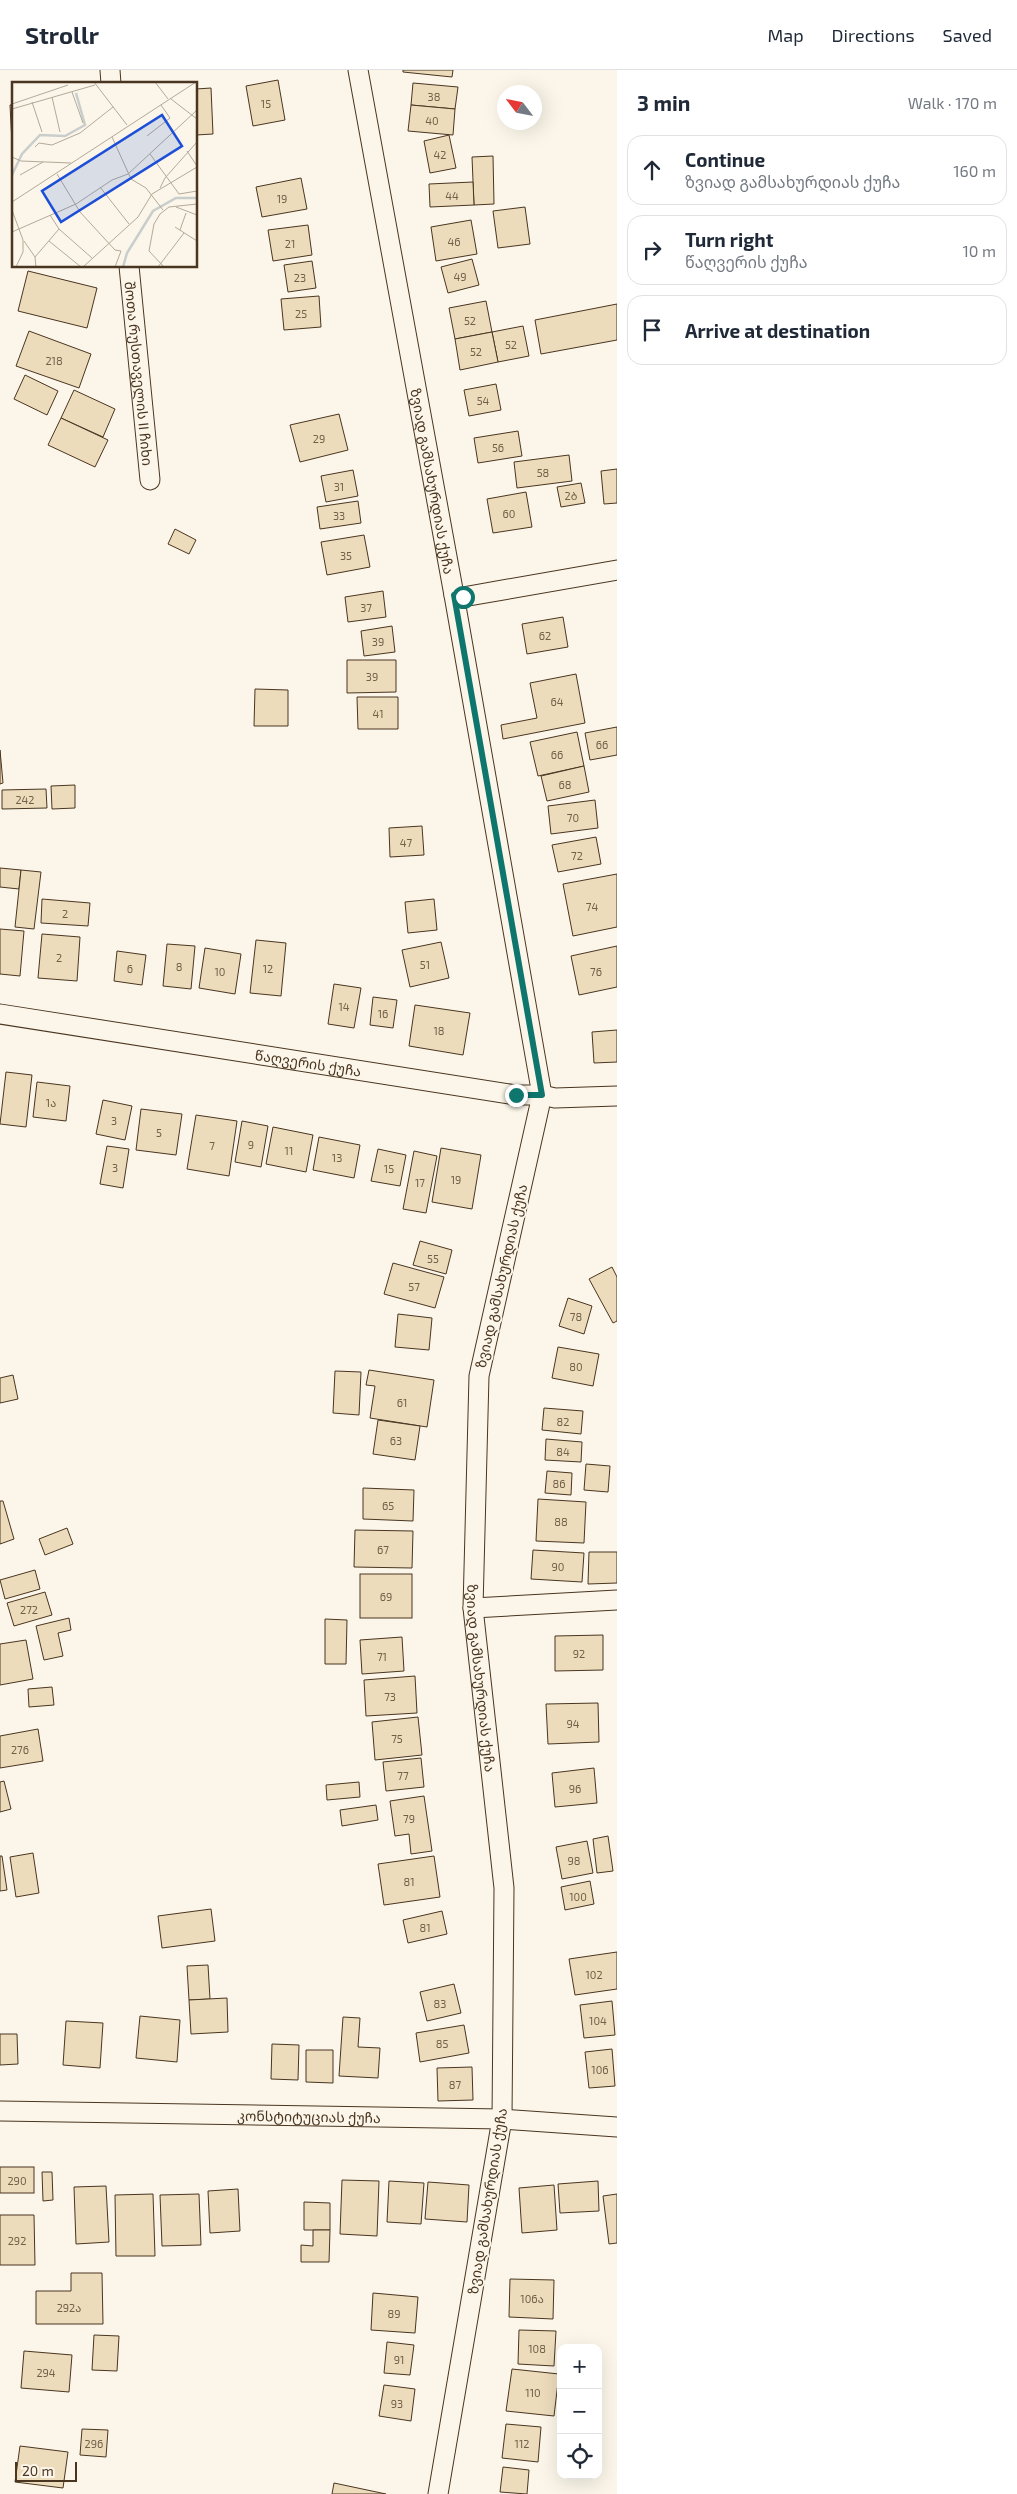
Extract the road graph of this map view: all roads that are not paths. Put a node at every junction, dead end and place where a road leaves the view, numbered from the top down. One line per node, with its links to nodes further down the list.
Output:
1 (358, 70): 5 (street, ზვიად გამსახურდიას ქუჩა)
2 (129, 268): 3 (street, შოთა რუსთაველის II ჩიხი)
3 (150, 480)
4 (617, 570): 5 (street)
5 (454, 595): 7 (street, ზვიად გამსახურდიას ქუჩა)
6 (0, 1014): 7 (street, წაღვერის ქუჩა)
7 (542, 1095): 8 (street, წაღვერის ქუჩა); 10 (street, ზვიად გამსახურდიას ქუჩა)
8 (617, 1096)
9 (617, 1600): 10 (street)
10 (473, 1608): 12 (street, ზვიად გამსახურდიას ქუჩა)
11 (0, 2112): 12 (street, კონსტიტუციას ქუჩა)
12 (502, 2119): 13 (street, კონსტიტუციას ქუჩა); 14 (street, ზვიად გამსახურდიას ქუჩა)
13 (617, 2127)
14 (438, 2494)

